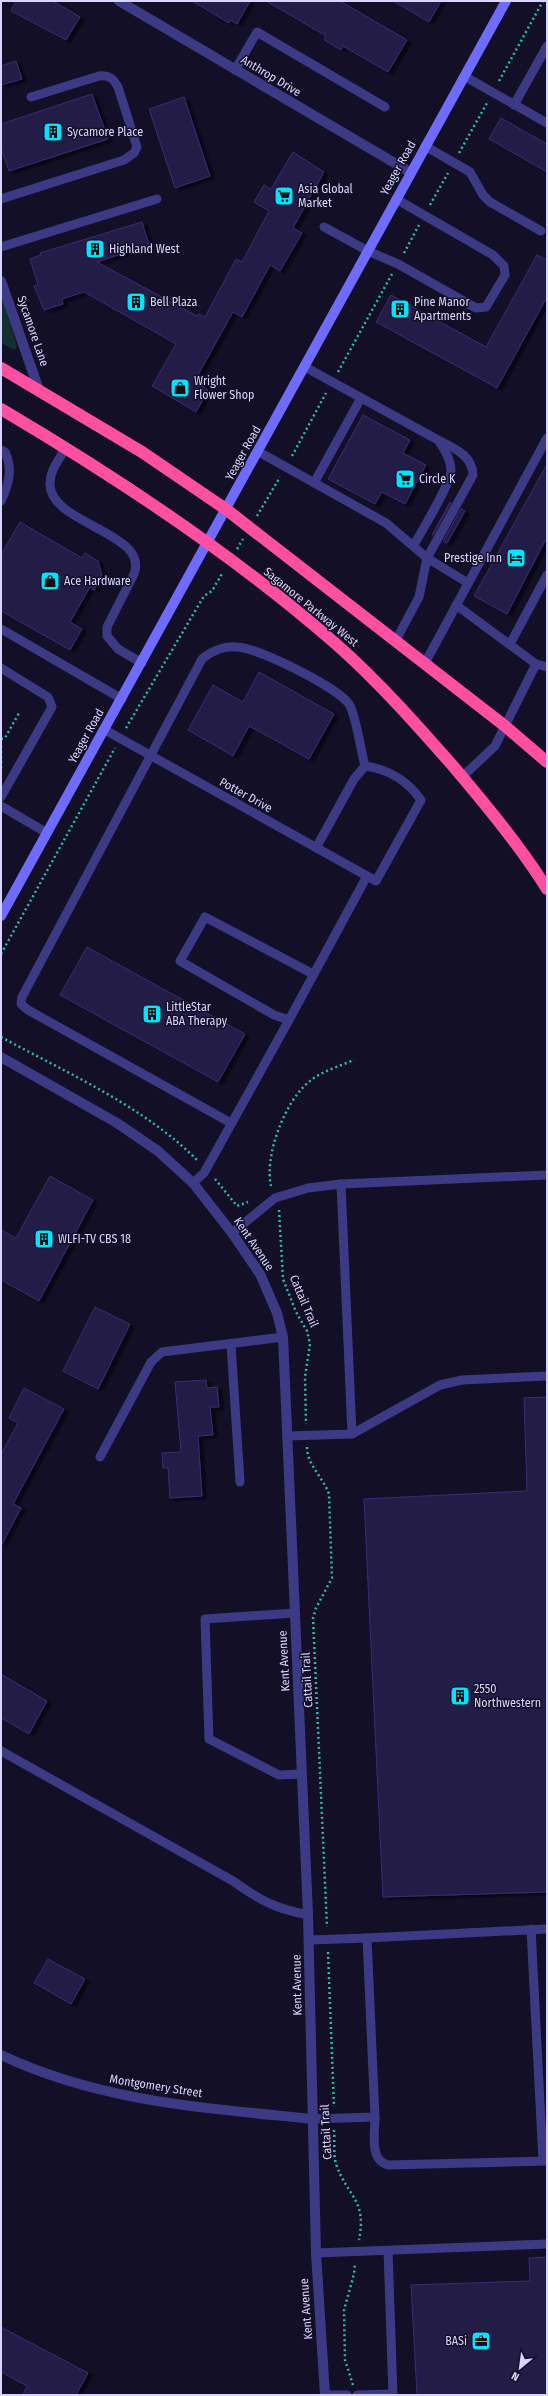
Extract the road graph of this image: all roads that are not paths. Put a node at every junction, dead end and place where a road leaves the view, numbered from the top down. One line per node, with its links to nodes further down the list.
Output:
1 (119, 1): 4 (street, Anthrop Drive)
2 (506, 1): 5 (street, Yeager Road)
3 (547, 46): 7 (lane)
4 (235, 70): 8 (lane); 11 (street, Anthrop Drive)
5 (464, 76): 7 (lane); 10 (street, Yeager Road)
6 (31, 97): 13 (lane)
7 (514, 105): 9 (lane)
8 (385, 107)
9 (547, 123)
10 (425, 146): 11 (street, Yeager Road); 16 (lane)
11 (410, 172): 12 (street, Yeager Road)
12 (396, 198): 18 (street, Yeager Road); 18 (lane)
13 (1, 199)
14 (157, 199): 17 (lane)
15 (324, 226): 18 (lane)
16 (541, 230)
17 (1, 247)
18 (368, 251): 20 (street, Yeager Road)
19 (1, 281): 22 (street, Sycamore Lane)
20 (305, 367): 23 (lane); 29 (street, Yeager Road)
21 (1, 368): 22 (highway, Sagamore Parkway West)
22 (40, 390): 32 (highway, Sagamore Parkway West)
23 (361, 398): 26 (lane); 30 (lane)
24 (1, 409): 27 (highway, Sagamore Parkway West)
25 (547, 438): 37 (lane)
26 (438, 440): 34 (lane); 35 (lane)
27 (66, 447): 33 (highway, Sagamore Parkway West); 42 (lane)
28 (1, 450): 31 (lane)
29 (259, 452): 30 (lane); 32 (street, Yeager Road)
30 (314, 483): 34 (lane)
31 (1, 501)
32 (227, 510): 33 (street, Yeager Road); 40 (highway, Sagamore Parkway West)
33 (209, 543): 42 (street, Yeager Road); 53 (highway, Sagamore Parkway West)
34 (414, 545): 35 (lane)
35 (427, 558): 37 (lane); 40 (lane)
36 (547, 575): 41 (lane)
37 (468, 583): 38 (lane)
38 (456, 605): 41 (lane); 43 (lane)
39 (1, 629): 47 (lane)
40 (396, 640): 43 (highway, Sagamore Parkway West)
41 (510, 644): 44 (lane)
42 (142, 663): 47 (street, Yeager Road)
43 (425, 663): 48 (highway, Sagamore Parkway West)
44 (536, 664): 45 (lane); 48 (lane)
45 (547, 667)
46 (1, 668): 54 (lane)
47 (122, 699): 49 (street, Yeager Road)
48 (505, 726): 51 (highway, Sagamore Parkway West); 53 (lane)
49 (105, 730): 50 (lane, Potter Drive); 56 (street, Yeager Road)
50 (151, 756): 52 (lane); 57 (lane, Potter Drive); 64 (lane)
51 (547, 762)
52 (365, 766): 57 (lane); 58 (lane, Potter Drive)
53 (462, 777): 59 (highway, Sagamore Parkway West)
54 (1, 797)
55 (1, 806): 56 (lane)
56 (47, 833): 60 (street, Yeager Road)
57 (316, 848): 58 (lane, Potter Drive)
58 (367, 876): 61 (lane)
59 (547, 889)
60 (1, 916)
61 (313, 974): 62 (lane); 62 (lane)
62 (289, 1020): 64 (lane)
63 (1, 1057): 66 (street, Kent Avenue)
64 (231, 1123): 66 (lane)
65 (547, 1175): 67 (lane)
66 (193, 1183): 68 (street, Kent Avenue)
67 (341, 1184): 68 (lane); 72 (lane)
68 (232, 1233): 69 (street, Kent Avenue)
69 (283, 1337): 70 (lane); 73 (street, Kent Avenue)
70 (231, 1345): 74 (lane); 75 (lane)
71 (547, 1376): 72 (lane)
72 (352, 1434): 73 (lane)
73 (287, 1436): 76 (street, Kent Avenue)
74 (100, 1457)
75 (240, 1482)
76 (295, 1613): 78 (street, Kent Avenue); 78 (lane)
77 (1, 1751): 79 (lane)
78 (302, 1774): 79 (street, Kent Avenue)
79 (308, 1915): 83 (street, Kent Avenue)
80 (531, 1929): 81 (lane); 82 (lane); 87 (lane)
81 (547, 1929)
82 (367, 1938): 83 (lane); 85 (lane)
83 (308, 1940): 86 (street, Kent Avenue)
84 (1, 2055): 86 (street, Montgomery Street)
85 (375, 2117): 86 (lane); 87 (lane)
86 (313, 2119): 90 (street, Kent Avenue)
87 (545, 2161)
88 (547, 2244): 89 (lane)
89 (388, 2251): 90 (lane); 92 (lane)
90 (316, 2253): 93 (street, Kent Avenue)
91 (353, 2393): 92 (lane); 93 (lane)
92 (393, 2394)
93 (325, 2395)

